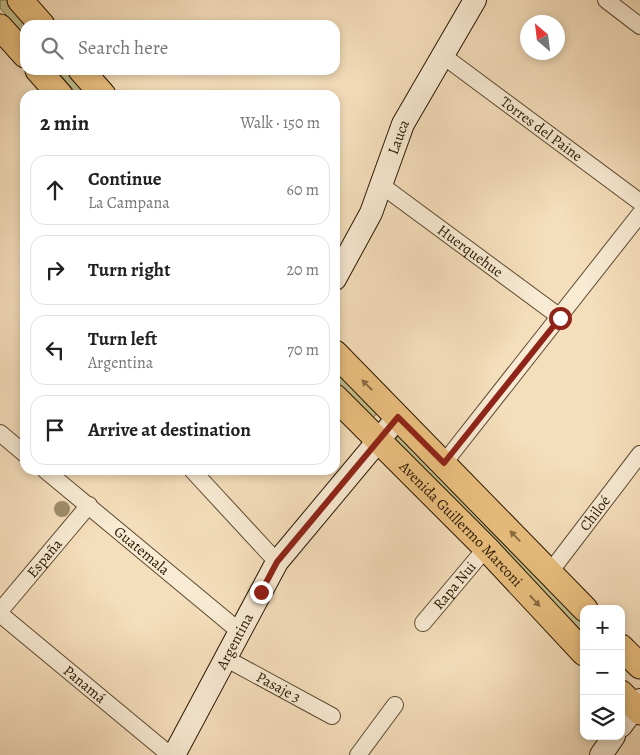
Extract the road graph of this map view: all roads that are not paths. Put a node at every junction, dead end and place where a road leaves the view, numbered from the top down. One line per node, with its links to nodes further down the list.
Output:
1 (20, 0): 4 (main road)
2 (475, 0): 8 (street, Lauca)
3 (606, 0): 5 (street)
4 (38, 20)
5 (640, 26)
6 (0, 27): 7 (main road)
7 (20, 49)
8 (442, 56): 13 (street, Lauca); 14 (street, Torres del Paine)
9 (42, 75): 11 (main road)
10 (85, 75): 12 (main road)
11 (56, 90)
12 (99, 90)
13 (381, 185): 16 (street, Lauca); 17 (street, Huerquehue)
14 (640, 202)
15 (640, 214): 17 (street)
16 (340, 270)
17 (560, 318): 25 (street)
18 (340, 358): 20 (main road, Avenida Guillermo Marconi, one-way to 18)
19 (340, 402): 22 (main road, Avenida Guillermo Marconi)
20 (398, 417): 22 (street, Argentina); 25 (main road, Avenida Guillermo Marconi)
21 (0, 434): 23 (street)
22 (378, 441): 29 (main road, Avenida Guillermo Marconi); 30 (street, Argentina)
23 (20, 450)
24 (640, 454): 31 (street, Chiloé)
25 (444, 463): 31 (main road, Avenida Guillermo Marconi, one-way to 25)
26 (52, 475): 28 (street, Guatemala)
27 (197, 475): 30 (street)
28 (89, 505): 33 (street, España); 35 (street, Guatemala)
29 (486, 548): 34 (street, Rapa Nui); 36 (main road, Avenida Guillermo Marconi, one-way to 36)
30 (277, 562): 35 (street, Argentina)
31 (550, 572): 32 (main road, Avenida Guillermo Marconi)
32 (581, 605)
33 (0, 613): 43 (street, Panamá)
34 (423, 623)
35 (239, 631): 38 (street, Argentina)
36 (581, 650)
37 (624, 650): 39 (main road)
38 (225, 658): 41 (street, Pasaje 3); 44 (street, Argentina)
39 (640, 666)
40 (395, 705): 45 (street)
41 (332, 716)
42 (611, 740): 46 (street)
43 (170, 755)
44 (174, 755)
45 (358, 755)
46 (601, 755)

